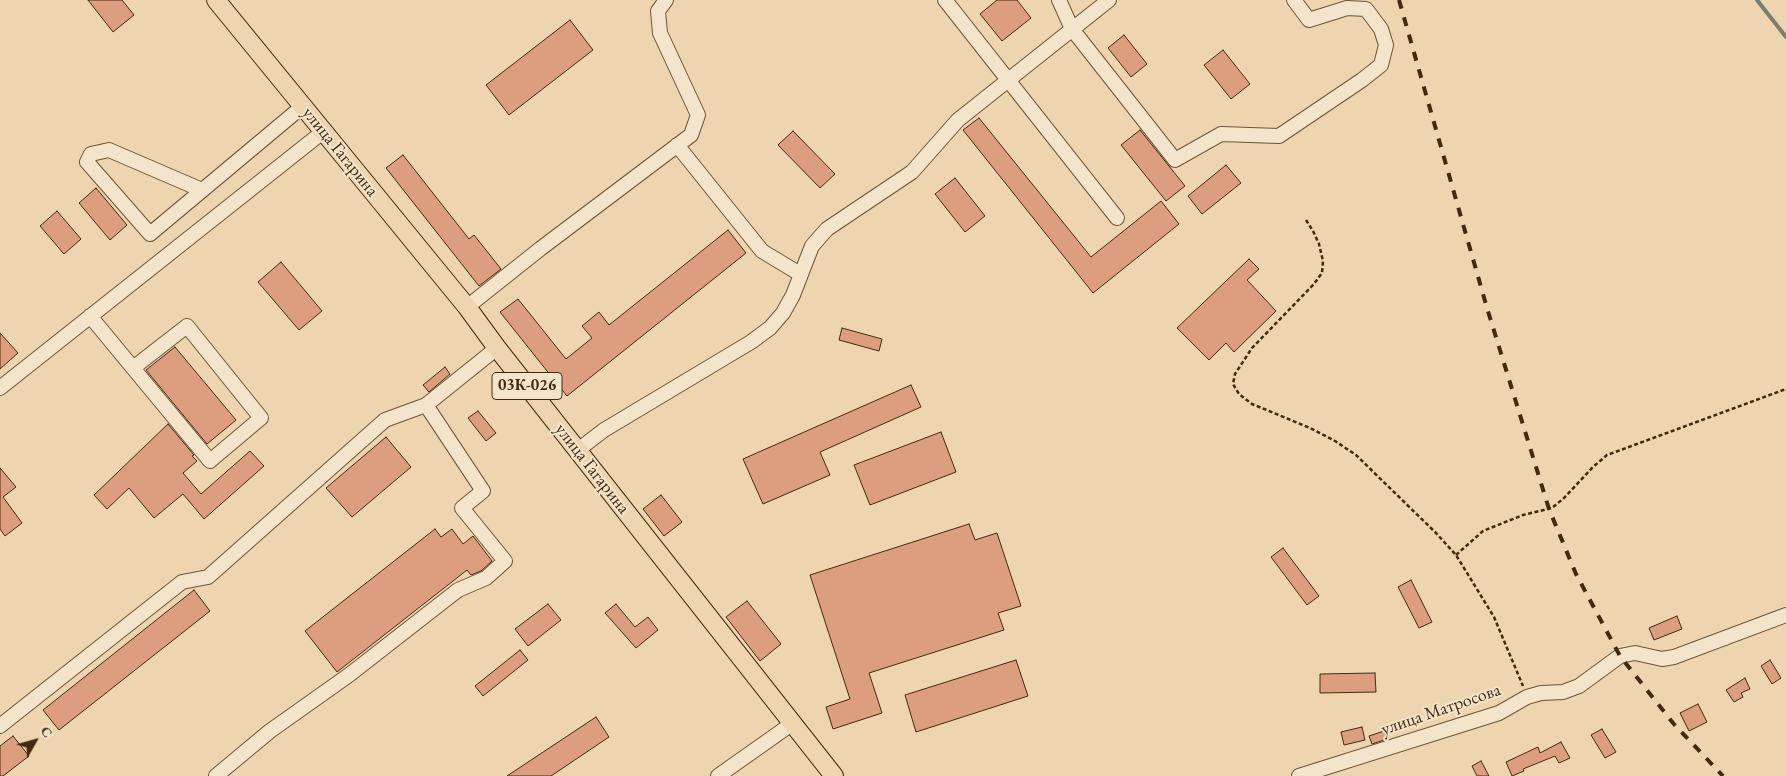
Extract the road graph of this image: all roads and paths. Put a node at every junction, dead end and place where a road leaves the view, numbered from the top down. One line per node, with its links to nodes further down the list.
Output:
1 (216, 0): 9 (main road, улица Гагарина / 03К-026)
2 (666, 0): 11 (street)
3 (945, 0): 8 (street)
4 (1059, 0): 7 (street)
5 (1109, 0): 7 (street)
6 (1294, 0): 7 (street)
7 (1072, 30): 8 (street)
8 (1008, 81): 13 (street); 15 (street)
9 (303, 106): 10 (main road, улица Гагарина / 03К-026); 12 (street)
10 (324, 131): 16 (main road, улица Гагарина / 03К-026); 17 (street)
11 (677, 145): 15 (street); 16 (street)
12 (202, 190): 12 (street)
13 (1117, 218)
14 (1306, 220): 24 (path)
15 (800, 274): 23 (street)
16 (467, 307): 18 (main road, улица Гагарина / 03К-026)
17 (90, 316): 19 (street); 20 (street)
18 (496, 348): 22 (street); 23 (main road, улица Гагарина / 03К-026)
19 (133, 368): 19 (street)
20 (0, 388)
21 (1786, 389): 24 (path)
22 (426, 405): 28 (street); 29 (street)
23 (578, 450): 27 (main road, улица Гагарина / 03К-026)
24 (1456, 555): 26 (path)
25 (1786, 615): 26 (street, улица Матросова)
26 (1528, 697): 32 (street, улица Матросова)
27 (792, 723): 30 (street); 31 (main road, улица Гагарина / 03К-026)
28 (0, 726)
29 (216, 776)
30 (718, 776)
31 (834, 776)
32 (1299, 776)

